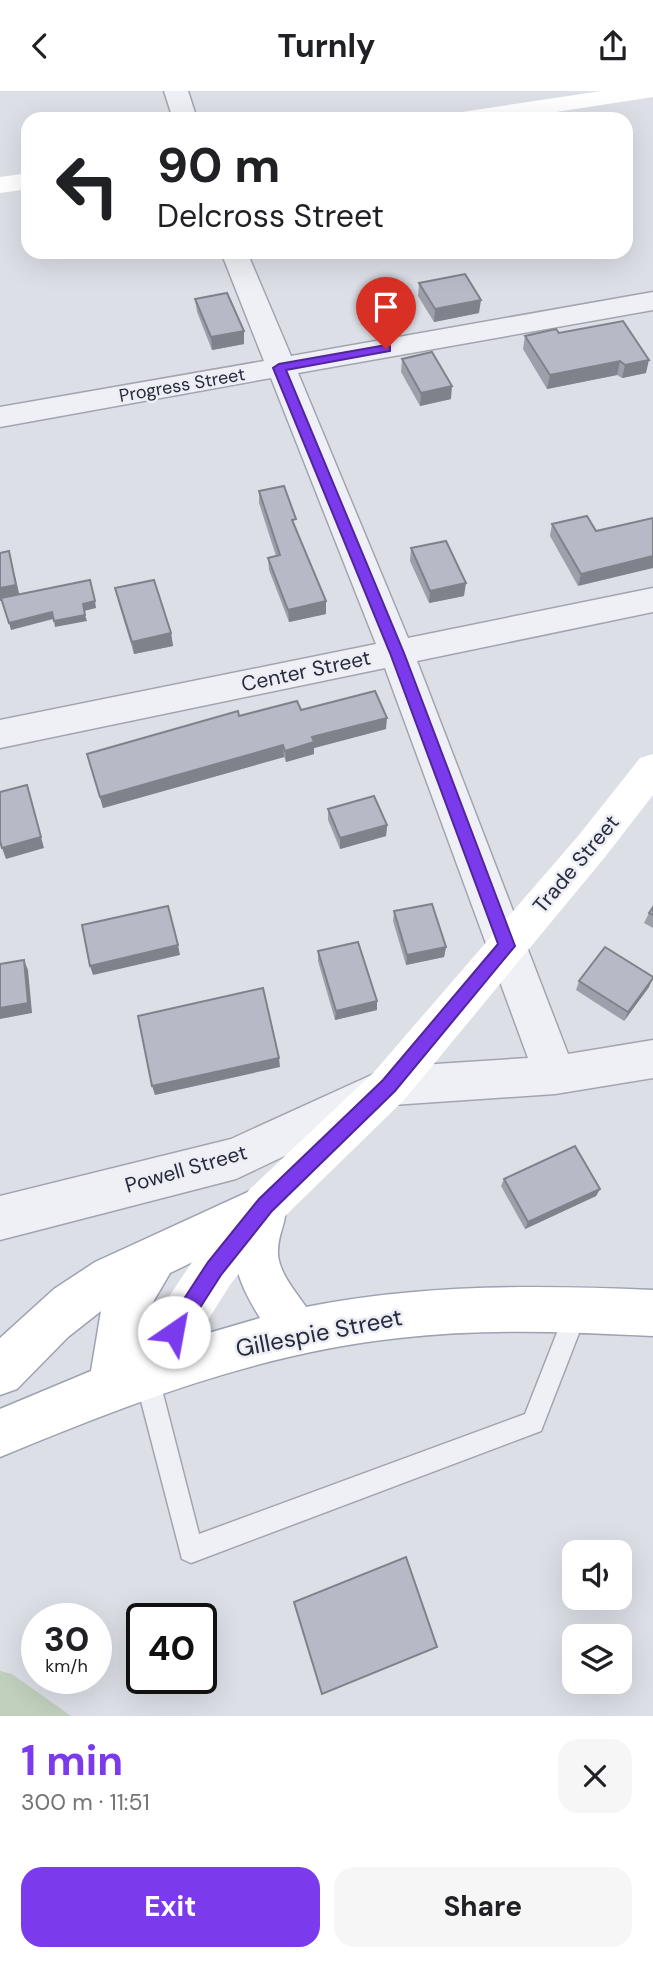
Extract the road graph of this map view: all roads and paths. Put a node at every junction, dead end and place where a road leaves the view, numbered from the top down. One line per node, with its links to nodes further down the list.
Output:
1 (177, 91): 3 (street)
2 (649, 91): 4 (main road)
3 (183, 112)
4 (509, 112)
5 (21, 182): 6 (main road)
6 (0, 185)
7 (237, 259): 9 (street)
8 (653, 301): 9 (street, Progress Street)
9 (279, 368): 10 (street, Progress Street); 12 (street)
10 (0, 417)
11 (653, 600): 12 (street, Center Street)
12 (397, 653): 13 (street, Center Street); 15 (street)
13 (0, 734)
14 (653, 768): 15 (main road, Trade Street)
15 (507, 946): 17 (street); 18 (main road, Trade Street)
16 (653, 1059): 17 (street, Powell Street)
17 (555, 1075): 18 (street, Powell Street)
18 (389, 1086): 19 (main road, Trade Street); 20 (street, Powell Street)
19 (265, 1205): 21 (main road); 24 (main road); 26 (main road, Trade Street)
20 (0, 1218)
21 (154, 1257): 25 (main road); 26 (main road)
22 (577, 1310): 23 (main road, Gillespie Street); 24 (main road, Gillespie Street); 26 (lane)
23 (653, 1313)
24 (296, 1333): 26 (main road, Gillespie Street)
25 (0, 1372)
26 (130, 1380): 27 (main road, Gillespie Street)
27 (0, 1433)

